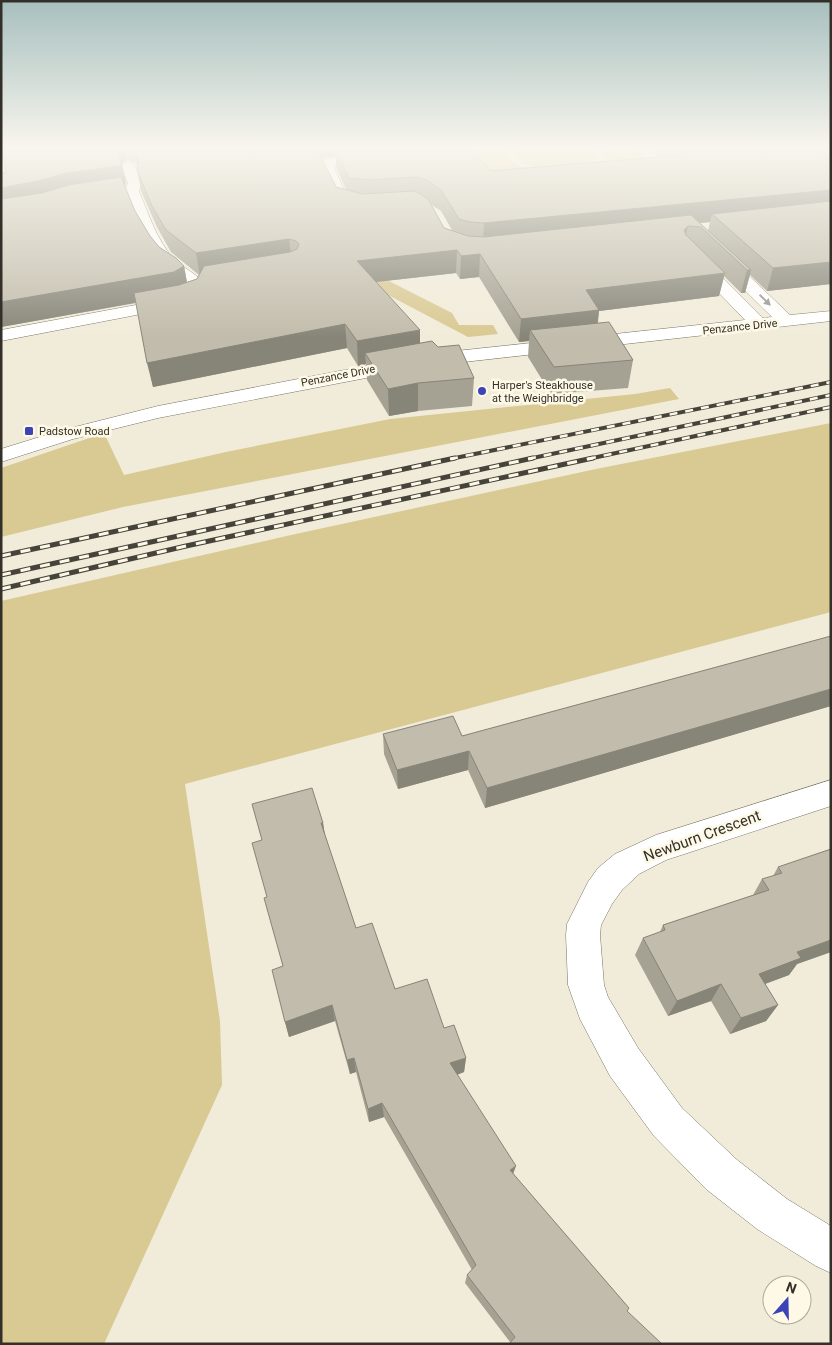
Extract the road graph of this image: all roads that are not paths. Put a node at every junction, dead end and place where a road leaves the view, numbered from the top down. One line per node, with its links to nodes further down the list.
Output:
1 (141, 212): 5 (street)
2 (705, 244): 7 (street, one-way to 7)
3 (682, 246): 8 (street)
4 (216, 281): 5 (street)
5 (197, 284): 9 (street)
6 (831, 316): 7 (street, Penzance Drive)
7 (787, 322): 8 (street, Penzance Drive)
8 (760, 325): 10 (street, Penzance Drive)
9 (1, 336)
10 (1, 456)
11 (831, 793): 12 (street, Newburn Crescent)
12 (831, 1251)

